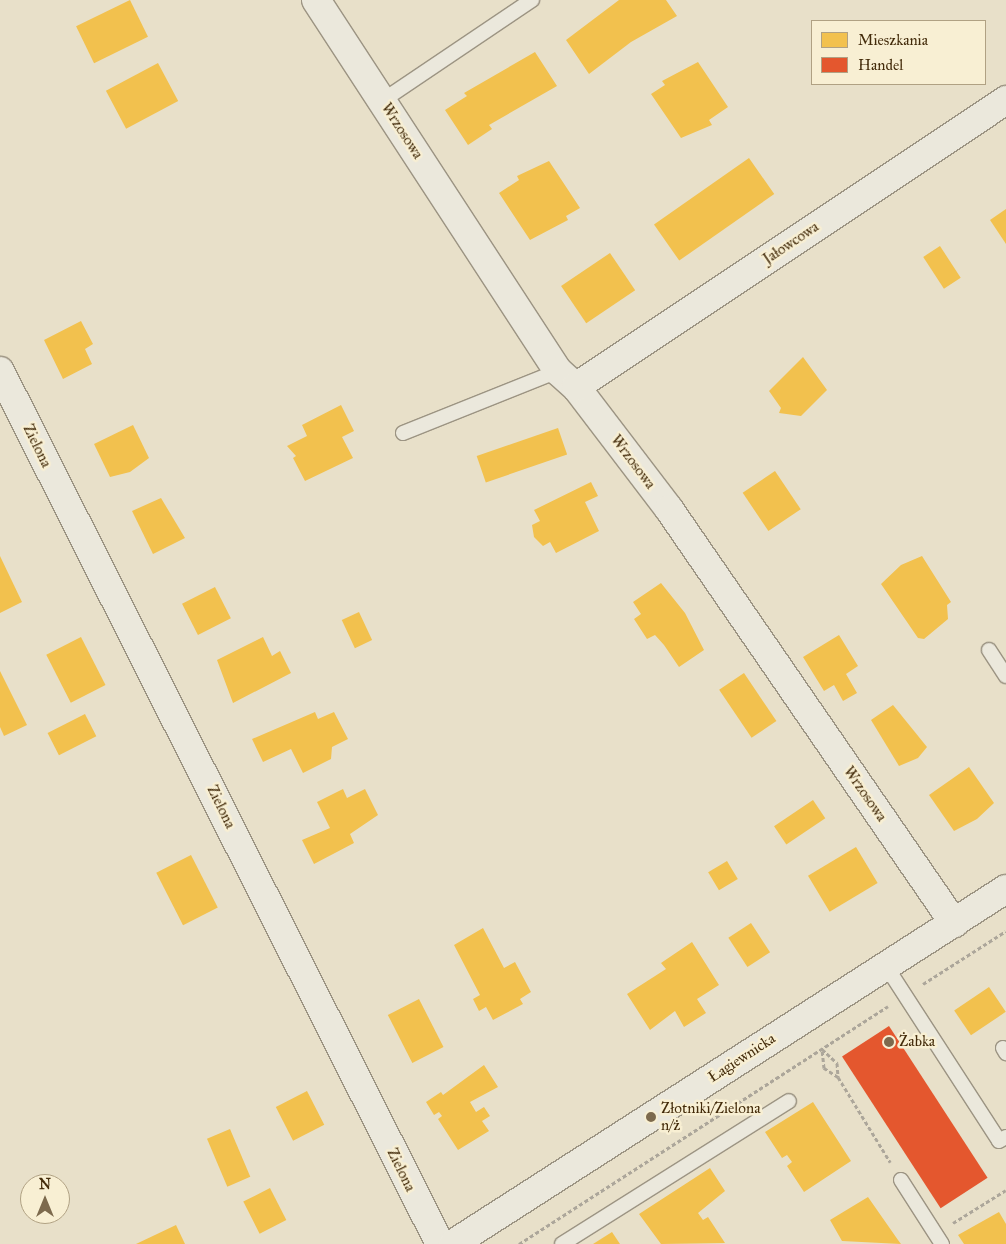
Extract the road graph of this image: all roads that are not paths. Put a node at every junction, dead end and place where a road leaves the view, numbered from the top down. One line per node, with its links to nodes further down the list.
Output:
1 (316, 0): 4 (street, Wrzosowa)
2 (532, 0): 4 (lane)
3 (1006, 100): 6 (street, Jałowcowa)
4 (382, 101): 6 (street, Wrzosowa)
5 (0, 371): 17 (street, Zielona)
6 (567, 379): 7 (lane); 11 (street, Wrzosowa)
7 (403, 433)
8 (989, 650): 9 (lane)
9 (1006, 676)
10 (1006, 889): 11 (street, Łagiewnicka)
11 (954, 923): 12 (street, Łagiewnicka)
12 (886, 966): 14 (lane); 18 (street, Łagiewnicka)
13 (789, 1101): 19 (lane)
14 (1006, 1137)
15 (901, 1180): 16 (lane)
16 (939, 1239)
17 (440, 1244)
18 (453, 1244)
19 (562, 1244)

